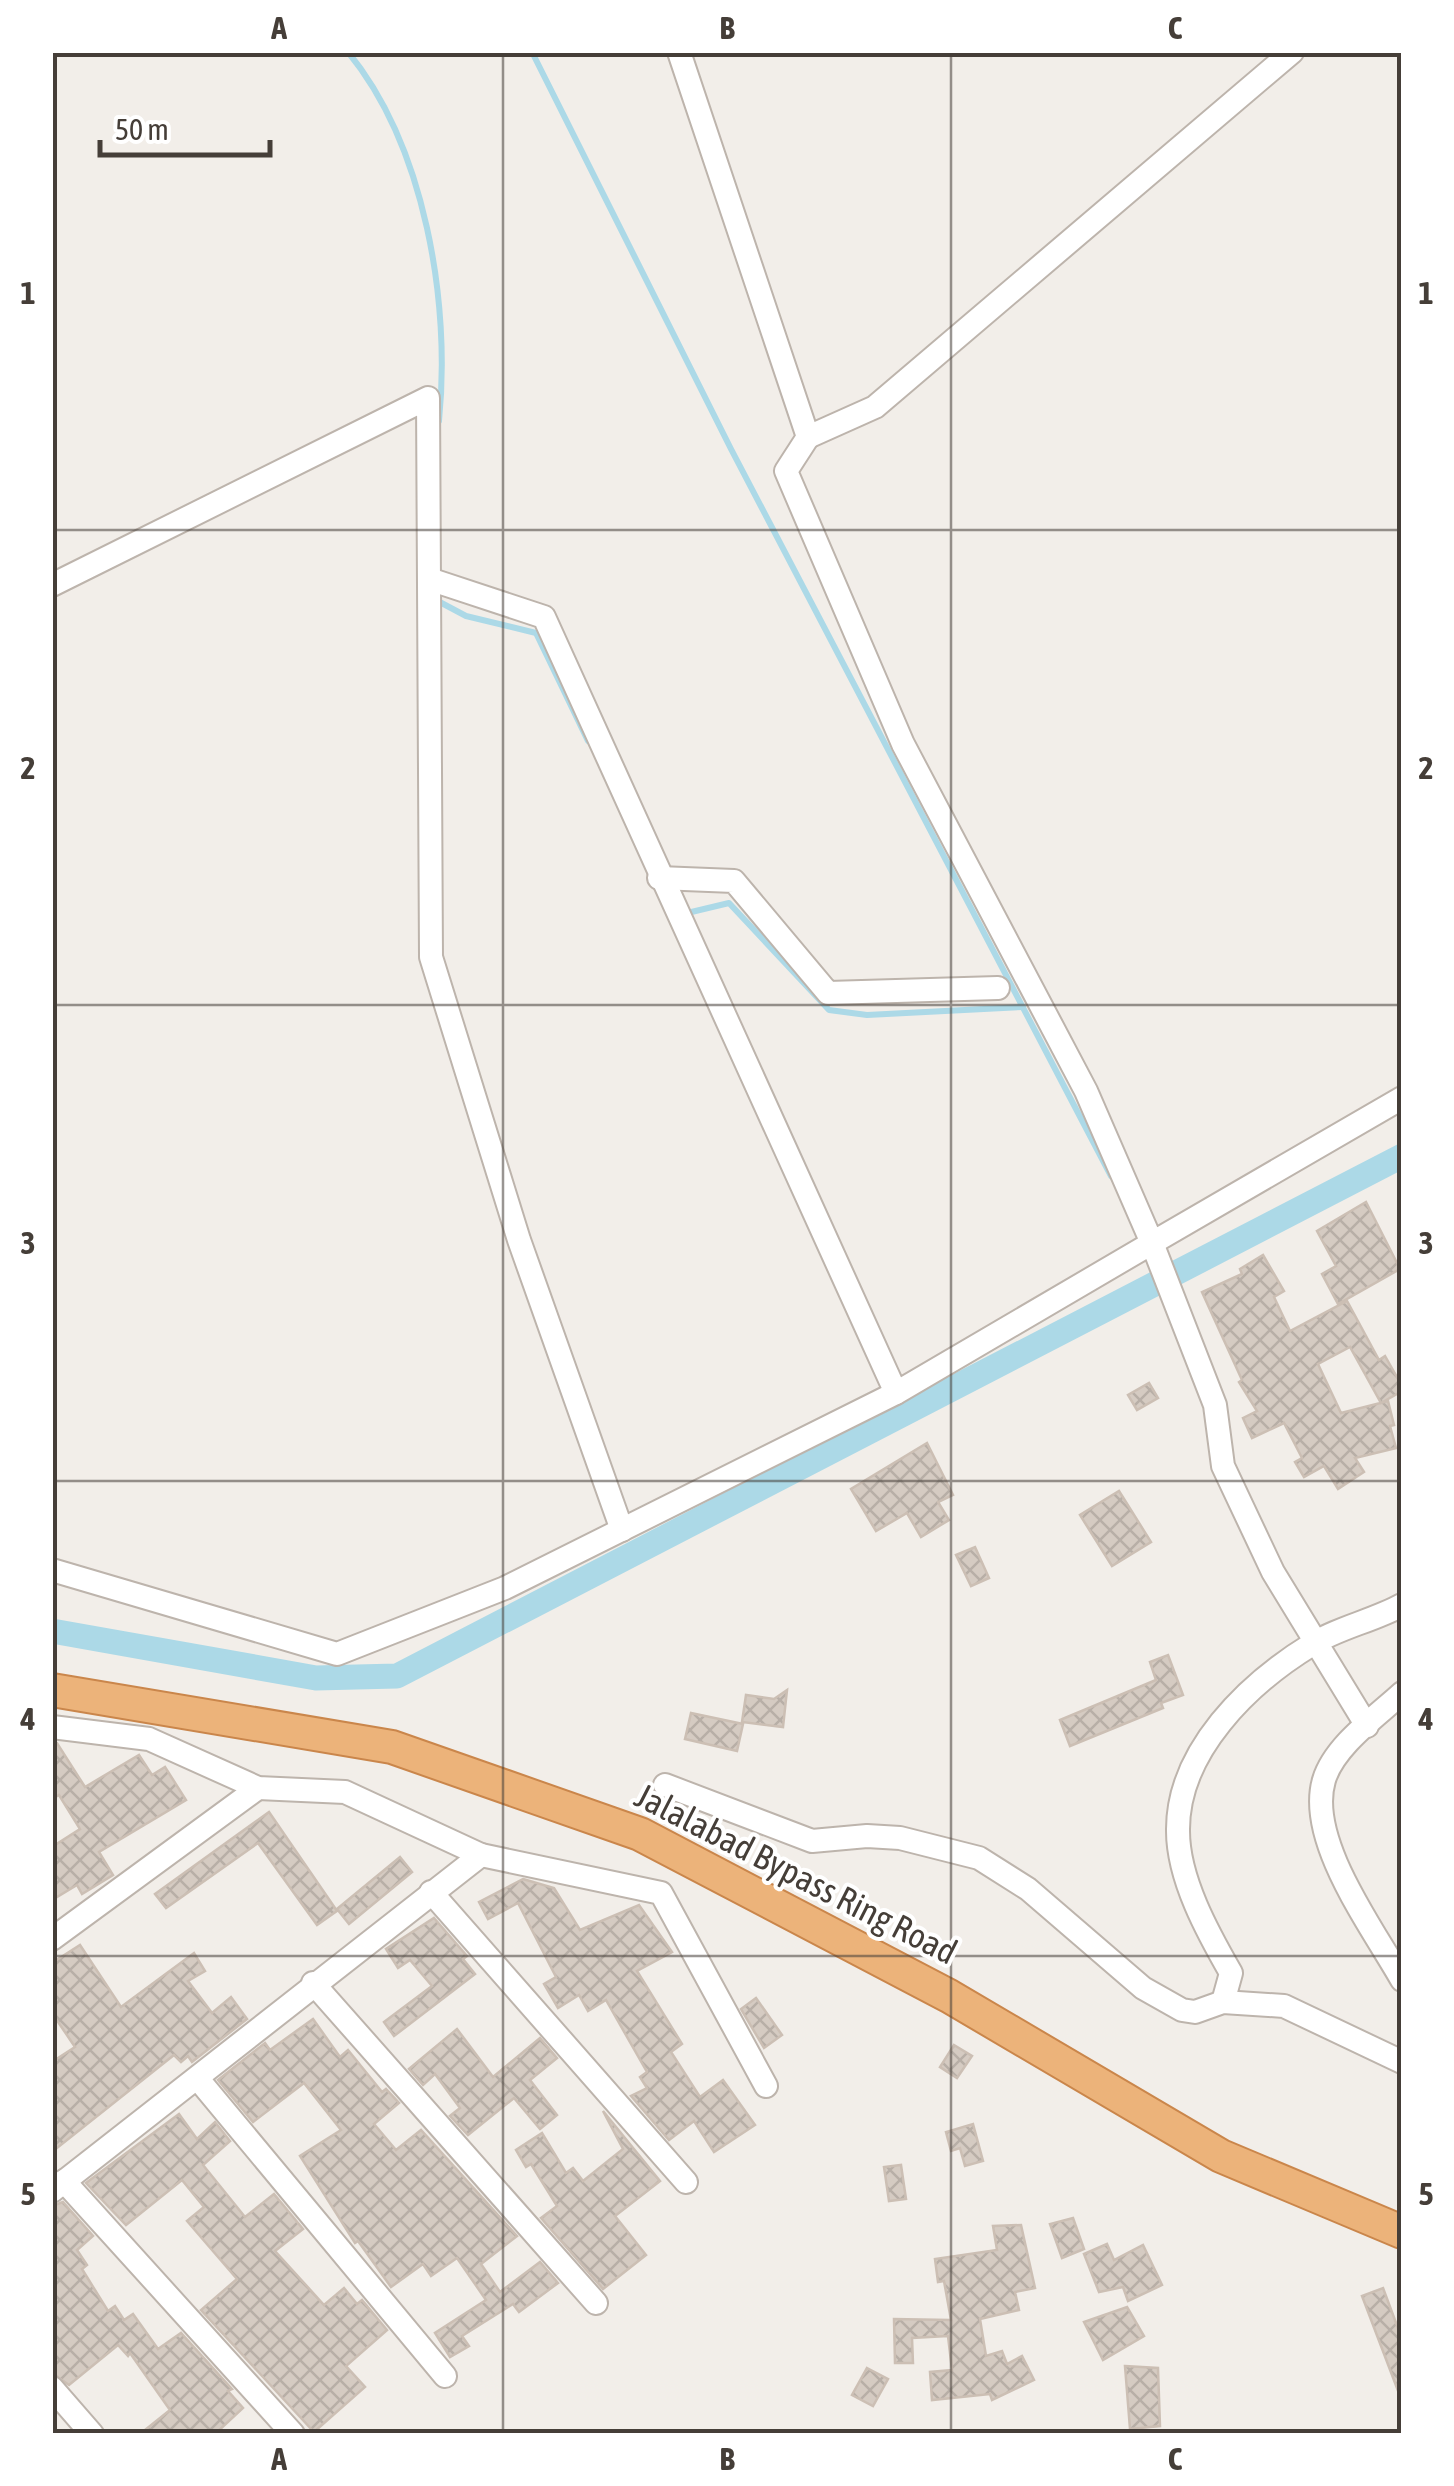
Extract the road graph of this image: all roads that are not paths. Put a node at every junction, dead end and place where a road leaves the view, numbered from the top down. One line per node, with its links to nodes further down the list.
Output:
1 (678, 52): 3 (street)
2 (1292, 52): 3 (street)
3 (808, 437): 9 (street)
4 (432, 580): 5 (street); 6 (street); 11 (street)
5 (52, 586)
6 (659, 878): 7 (street); 10 (street)
7 (998, 988)
8 (1402, 1098): 9 (street)
9 (1152, 1243): 10 (street); 14 (street)
10 (896, 1393): 11 (street)
11 (622, 1530): 12 (street)
12 (52, 1570)
13 (1402, 1605): 14 (street)
14 (1314, 1642): 17 (street); 26 (street)
15 (52, 1690): 32 (highway, Jalalabad Bypass Ring Road)
16 (1402, 1693): 17 (street)
17 (1367, 1726): 24 (street)
18 (52, 1728): 20 (street)
19 (665, 1785): 26 (street)
20 (258, 1788): 21 (street); 23 (street)
21 (481, 1855): 22 (street); 29 (street)
22 (431, 1892): 25 (street); 30 (street)
23 (52, 1939)
24 (1402, 1980)
25 (313, 1983): 28 (street); 33 (street)
26 (1223, 2002): 27 (street)
27 (1402, 2062)
28 (198, 2078): 31 (street); 34 (street)
29 (766, 2086)
30 (686, 2182)
31 (58, 2186): 37 (street)
32 (1402, 2232)
33 (596, 2303)
34 (445, 2376)
35 (52, 2388): 36 (street)
36 (92, 2434)
37 (292, 2434)

